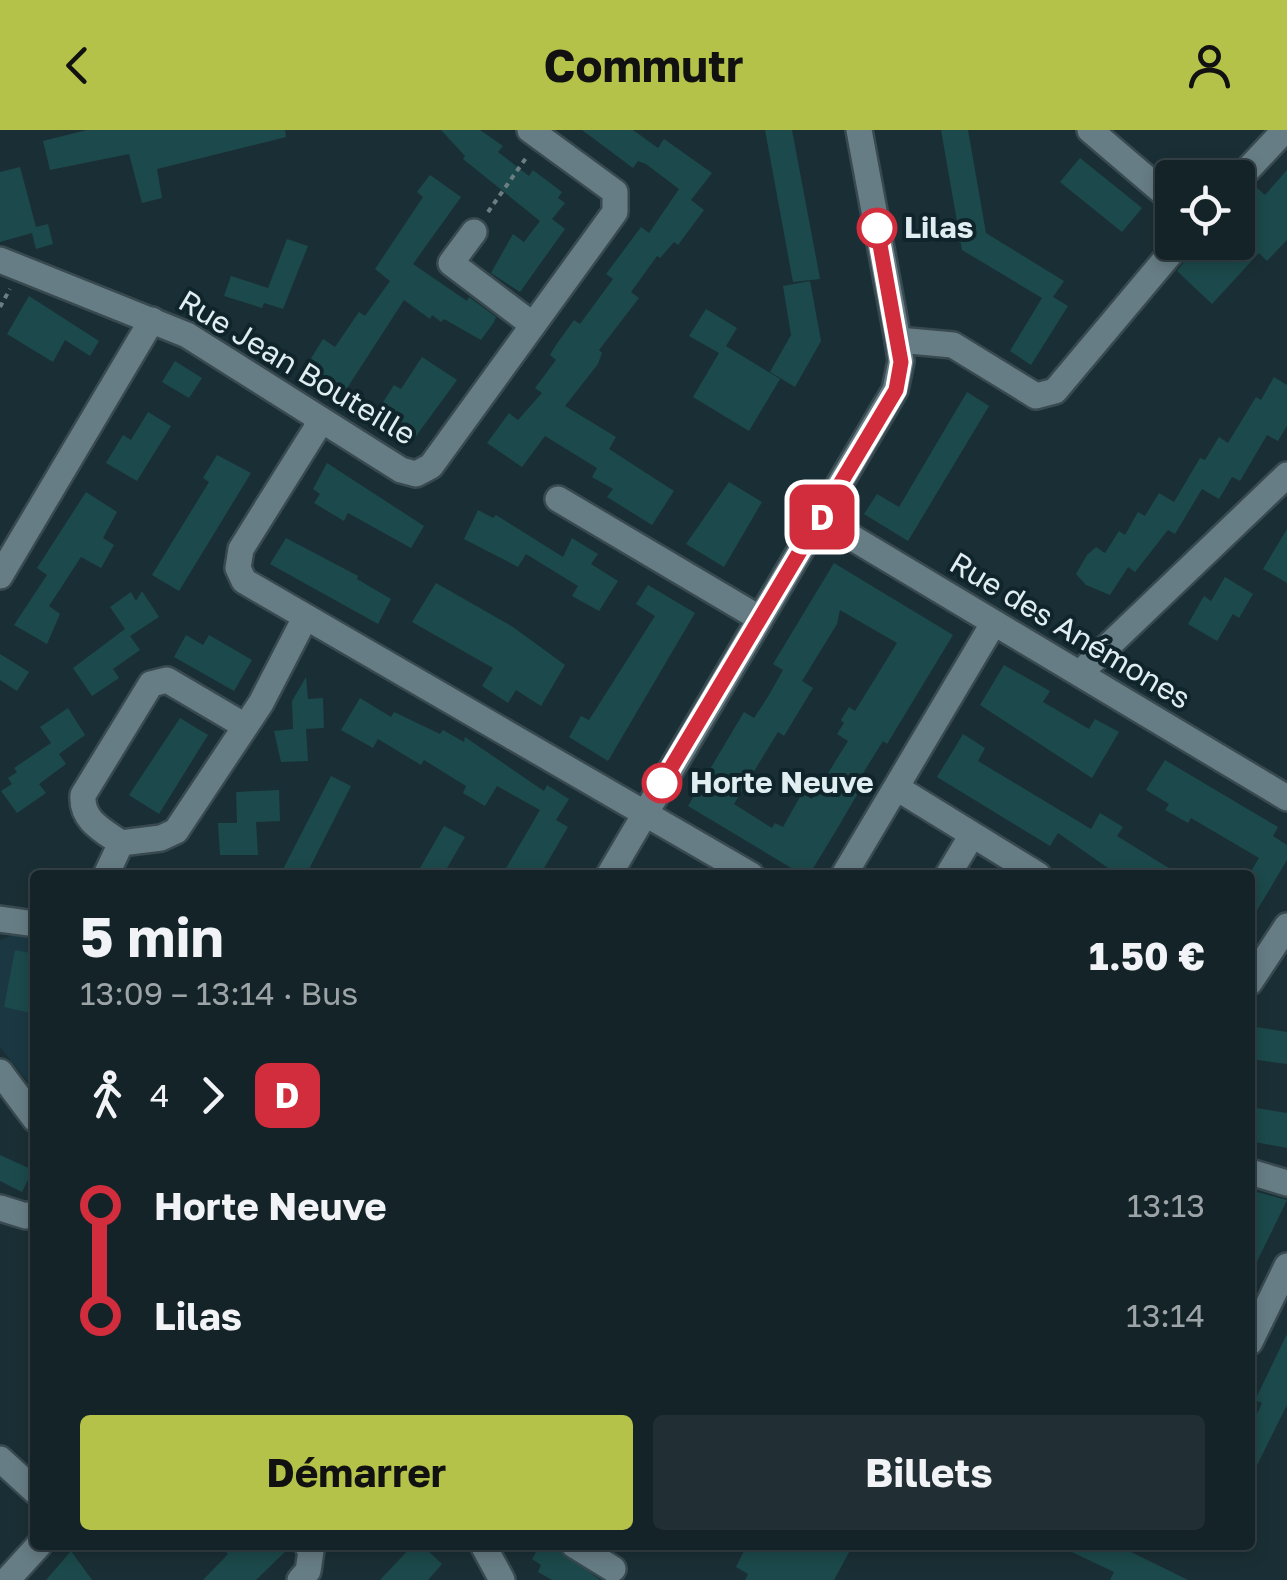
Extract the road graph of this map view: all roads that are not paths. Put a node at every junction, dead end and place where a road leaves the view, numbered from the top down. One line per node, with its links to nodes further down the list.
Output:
1 (859, 130): 12 (street)
2 (1090, 130): 6 (street)
3 (1285, 130): 5 (street)
4 (535, 134): 11 (street, Rue Jean Bouteille)
5 (1255, 162)
6 (1155, 185)
7 (474, 232): 11 (street)
8 (0, 260): 10 (street, Rue Jean Bouteille)
9 (1165, 260): 12 (street)
10 (152, 320): 13 (street, Rue Jean Bouteille); 17 (street)
11 (533, 325): 13 (street, Rue Jean Bouteille)
12 (898, 340): 16 (street)
13 (321, 421): 18 (street)
14 (1287, 475): 21 (street)
15 (558, 499): 19 (street)
16 (821, 519): 19 (street); 20 (street, Rue des Anémones)
17 (0, 576)
18 (305, 618): 22 (street); 25 (street)
19 (759, 618): 25 (street)
20 (994, 624): 21 (street, Rue des Anémones); 23 (street)
21 (1080, 673): 24 (street, Rue des Anémones)
22 (245, 726): 27 (street); 27 (street)
23 (897, 788): 26 (street); 31 (street)
24 (1287, 798)
25 (645, 813): 29 (street); 30 (street)
26 (972, 835): 32 (street); 33 (street)
27 (121, 843): 28 (street)
28 (108, 870)
29 (611, 870)
30 (742, 870)
31 (847, 870)
32 (951, 870)
33 (1030, 870)
34 (0, 919): 35 (street)
35 (30, 923)
36 (1287, 926): 37 (street)
37 (1255, 974)
38 (0, 1072): 39 (street)
39 (30, 1112)
40 (1255, 1173): 41 (street)
41 (1287, 1183)
42 (0, 1208): 43 (street)
43 (30, 1215)
44 (1287, 1266): 45 (street)
45 (1255, 1332)
46 (0, 1460): 47 (street)
47 (30, 1487)
48 (35, 1550): 54 (street)
49 (311, 1550): 53 (street)
50 (486, 1550): 55 (street)
51 (582, 1550): 52 (street)
52 (613, 1569)
53 (309, 1577)
54 (8, 1580)
55 (502, 1580)

